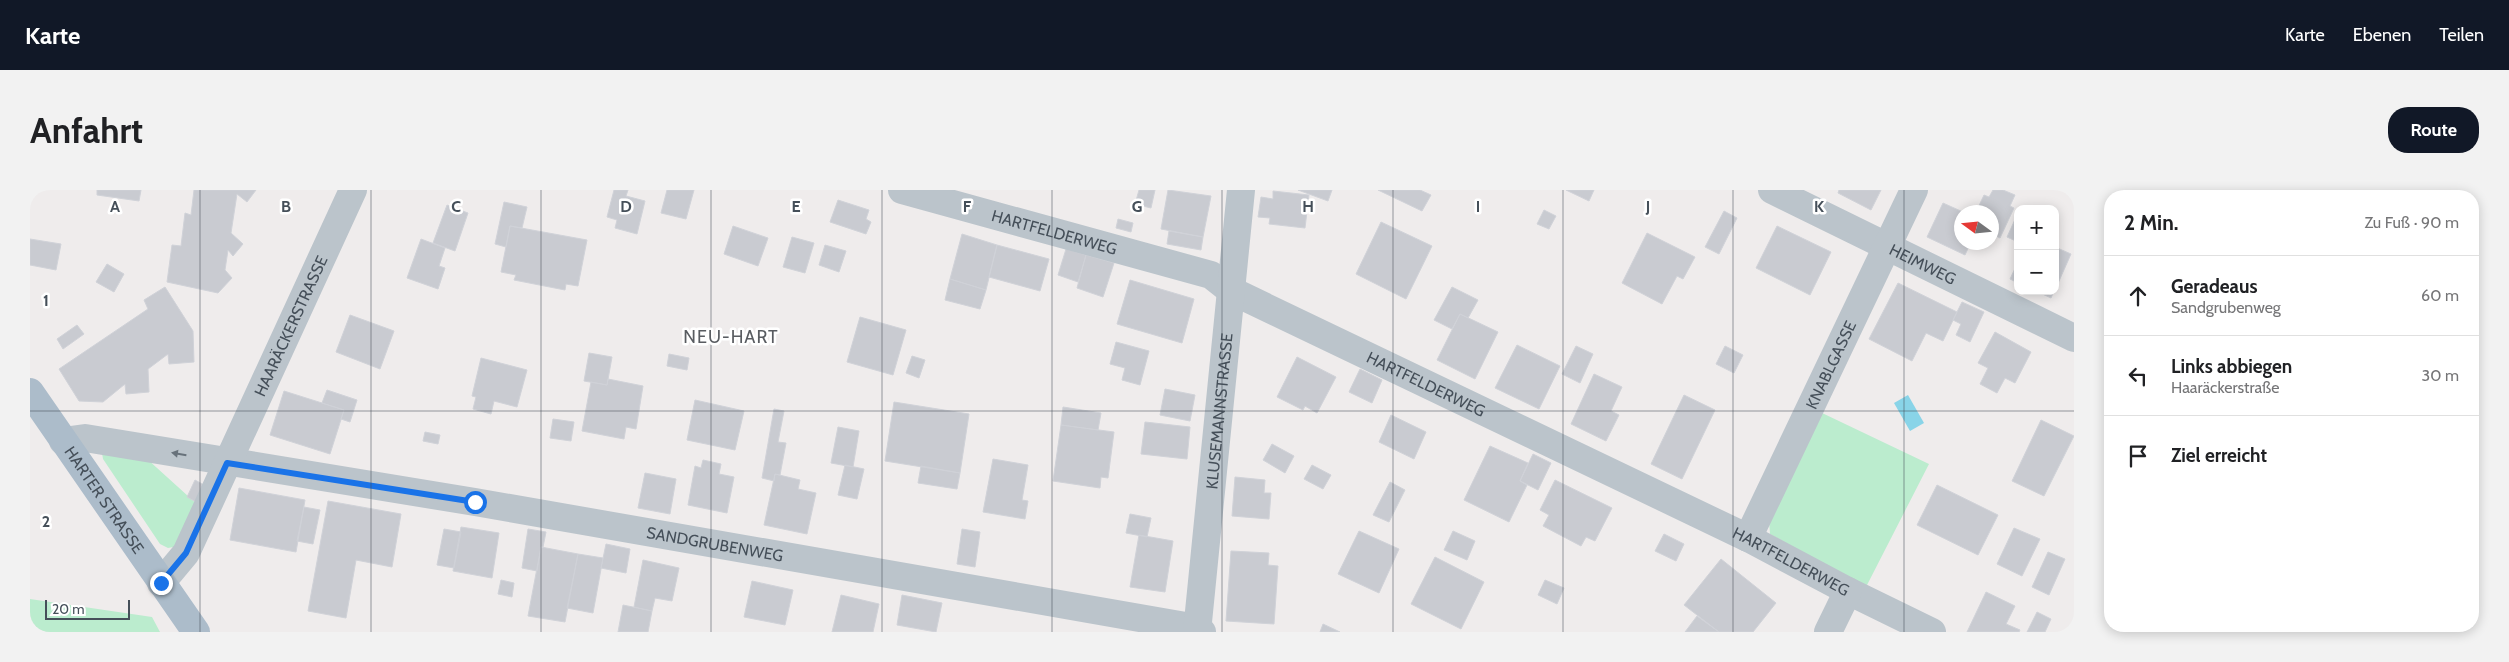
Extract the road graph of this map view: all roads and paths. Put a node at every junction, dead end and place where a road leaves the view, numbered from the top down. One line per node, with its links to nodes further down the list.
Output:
1 (353, 190): 11 (street, HAARÄCKERSTRASSE)
2 (902, 190): 7 (street, HARTFELDERWEG)
3 (1241, 190): 7 (street, KLUSEMANNSTRASSE)
4 (1772, 190): 6 (street, HEIMWEG)
5 (1914, 190): 6 (street, KNABLGASSE)
6 (1888, 246): 8 (street, HEIMWEG); 12 (street, KNABLGASSE)
7 (1230, 290): 12 (street, HARTFELDERWEG); 15 (street, KLUSEMANNSTRASSE)
8 (2074, 338)
9 (30, 392): 10 (main road, HARTER STRASSE)
10 (62, 441): 11 (street, one-way to 10); 13 (main road, HARTER STRASSE)
11 (227, 463): 13 (street, HAARÄCKERSTRASSE); 15 (street, SANDGRUBENWEG)
12 (1748, 538): 14 (street, HARTFELDERWEG)
13 (161, 583): 16 (main road, HARTER STRASSE)
14 (1848, 591): 17 (street); 18 (street, HARTFELDERWEG)
15 (1199, 631)
16 (196, 632)
17 (1828, 632)
18 (1932, 632)

